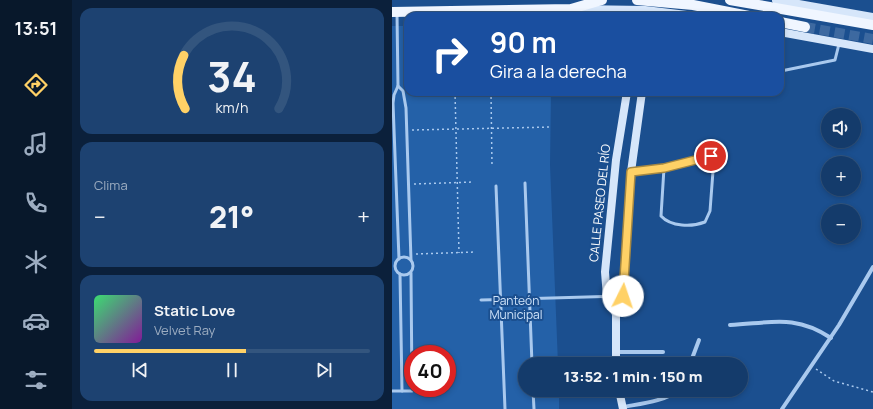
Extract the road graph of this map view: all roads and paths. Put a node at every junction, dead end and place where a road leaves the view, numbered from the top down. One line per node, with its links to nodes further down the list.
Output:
1 (602, 0): 5 (main road)
2 (637, 0): 10 (main road)
3 (730, 0): 13 (main road)
4 (776, 0): 11 (street)
5 (571, 9): 6 (street); 7 (main road)
6 (607, 10): 8 (street); 9 (street)
7 (394, 12): 19 (lane)
8 (612, 12)
9 (660, 12)
10 (729, 12)
11 (873, 17)
12 (784, 23): 14 (main road)
13 (873, 25)
14 (805, 27)
15 (784, 33): 16 (street)
16 (839, 42): 17 (street); 18 (lane)
17 (873, 49)
18 (784, 70)
19 (398, 86): 20 (lane); 30 (lane)
20 (404, 94)
21 (404, 96): 29 (lane)
22 (454, 96): 28 (path)
23 (492, 96): 27 (path)
24 (625, 96): 49 (street, CALLE PASEO DEL RÍO)
25 (641, 96): 33 (street)
26 (552, 127): 27 (path)
27 (492, 128): 28 (path); 31 (path)
28 (456, 129): 29 (path); 34 (path)
29 (406, 130): 37 (lane)
30 (394, 164): 42 (lane)
31 (492, 166)
32 (664, 168): 32 (lane); 33 (lane)
33 (631, 172): 48 (street)
34 (457, 182): 35 (path); 37 (path); 40 (path)
35 (473, 182)
36 (525, 183): 50 (lane)
37 (408, 184): 41 (lane)
38 (496, 186): 51 (lane)
39 (475, 252): 40 (path)
40 (459, 253): 41 (path)
41 (410, 254): 43 (lane)
42 (399, 259): 43 (lane); 45 (lane)
43 (411, 260): 46 (lane)
44 (873, 266): 55 (street)
45 (394, 270): 47 (lane)
46 (410, 273): 47 (lane); 64 (lane)
47 (400, 274): 64 (lane)
48 (623, 296): 49 (lane); 53 (street)
49 (606, 297): 50 (lane); 53 (street, CALLE PASEO DEL RÍO)
50 (529, 298): 51 (lane); 59 (lane)
51 (502, 299): 52 (lane); 70 (lane)
52 (481, 300)
53 (616, 314): 57 (street)
54 (730, 325): 55 (street)
55 (831, 338): 62 (street)
56 (699, 340): 61 (street)
57 (616, 352): 58 (street); 60 (street)
58 (663, 352)
59 (532, 357)
60 (616, 357)
61 (693, 357)
62 (811, 366): 65 (path); 72 (street)
63 (392, 391): 64 (lane)
64 (402, 391)
65 (873, 392)
66 (534, 397): 71 (lane)
67 (621, 397): 69 (street)
68 (664, 397): 69 (street)
69 (623, 408)
70 (505, 409)
71 (534, 409)
72 (782, 409)

